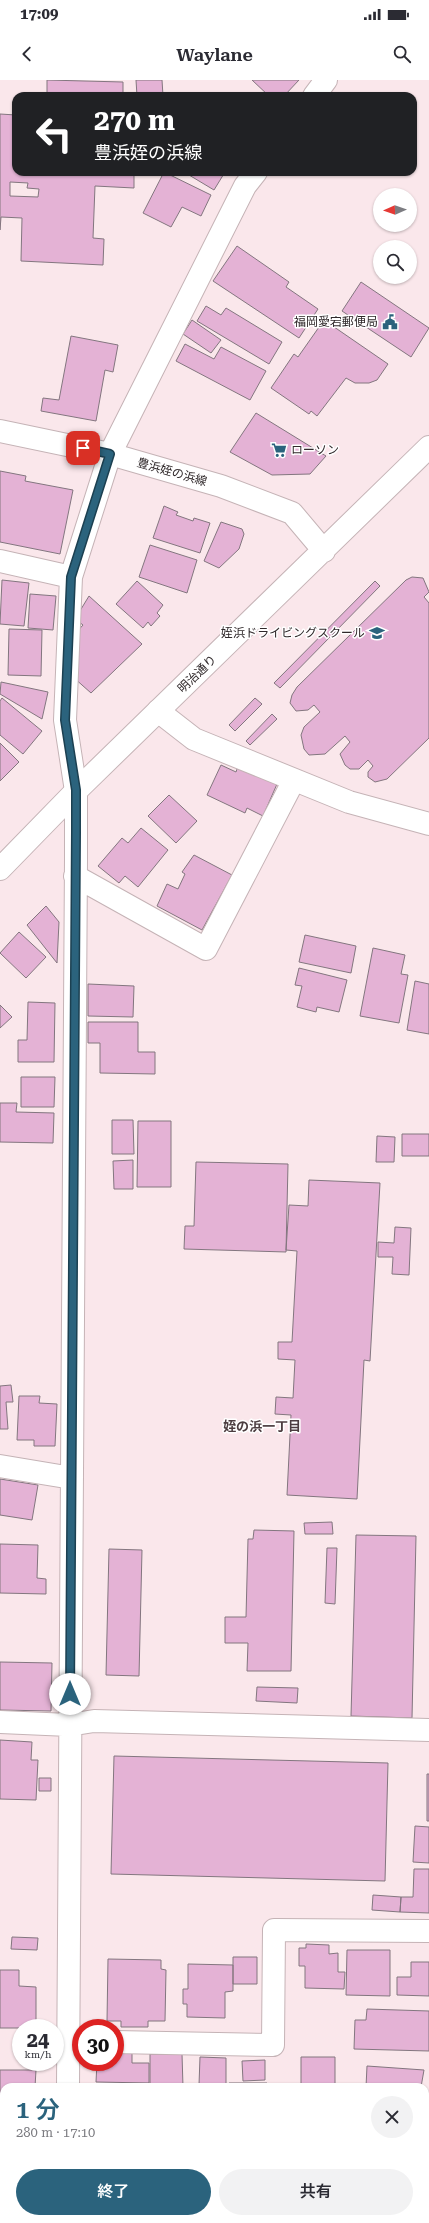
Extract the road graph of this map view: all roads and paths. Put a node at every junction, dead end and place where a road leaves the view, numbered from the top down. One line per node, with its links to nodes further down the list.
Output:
1 (326, 80): 2 (street)
2 (317, 92)
3 (253, 176): 6 (street)
4 (0, 430): 6 (street, 豊浜姪の浜線)
5 (429, 447): 7 (street, 明治通り)
6 (110, 454): 7 (street, 豊浜姪の浜線); 9 (street)
7 (324, 551): 10 (street, 明治通り)
8 (0, 561): 9 (street)
9 (71, 577): 12 (street)
10 (158, 711): 11 (street); 12 (street, 明治通り)
11 (294, 780): 13 (street); 15 (street)
12 (76, 790): 14 (street, 明治通り); 15 (street)
13 (429, 824)
14 (0, 869)
15 (76, 876): 17 (street)
16 (0, 1466): 17 (street)
17 (72, 1478): 19 (street)
18 (0, 1722): 19 (street)
19 (69, 1725): 20 (street); 22 (street)
20 (429, 1730)
21 (429, 1931): 23 (street)
22 (75, 2019)
23 (124, 2042)
24 (72, 2061): 25 (street)
25 (69, 2083)

